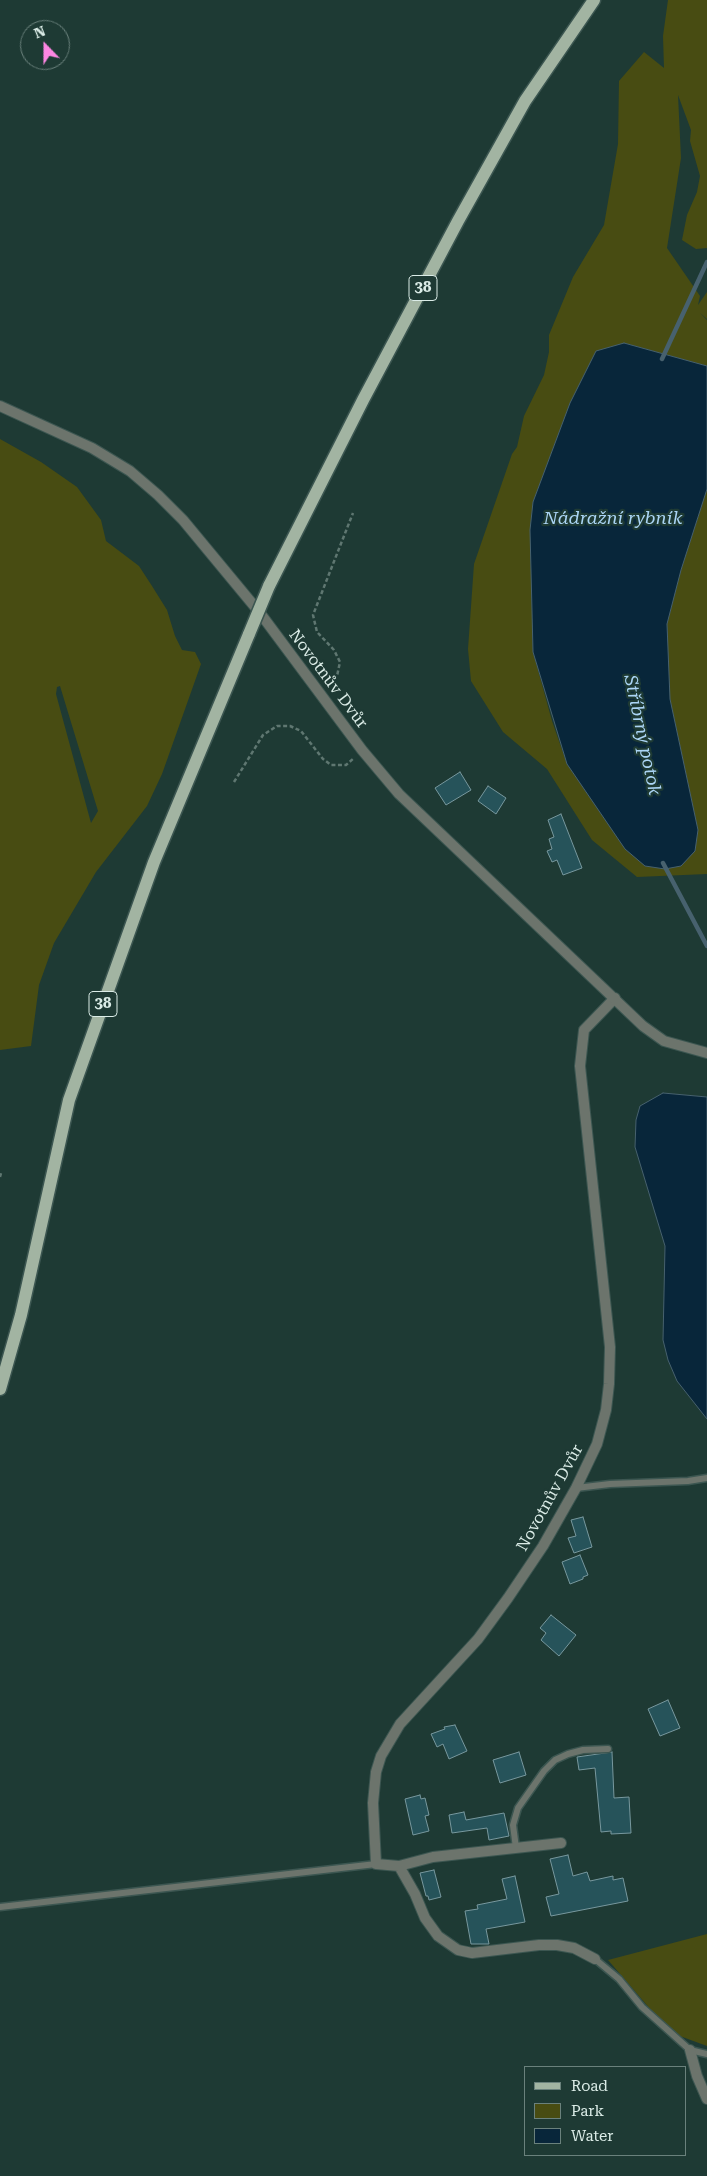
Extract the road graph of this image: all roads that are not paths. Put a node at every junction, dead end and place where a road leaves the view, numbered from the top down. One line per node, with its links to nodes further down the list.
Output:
1 (594, 0): 5 (main road, 38, bridge)
2 (0, 406): 3 (street, Novotnův Dvůr)
3 (615, 998): 4 (street, Novotnův Dvůr); 7 (street, Novotnův Dvůr)
4 (707, 1053)
5 (0, 1389)
6 (707, 1478): 7 (lane)
7 (576, 1488): 11 (street, Novotnův Dvůr)
8 (608, 1748): 10 (lane)
9 (561, 1843): 10 (street)
10 (516, 1848): 12 (street)
11 (376, 1864): 12 (street); 13 (lane)
12 (398, 1866): 14 (street)
13 (0, 1908)
14 (595, 1959): 15 (lane)
15 (690, 2050): 16 (lane); 17 (street)
16 (707, 2054)
17 (707, 2099)

